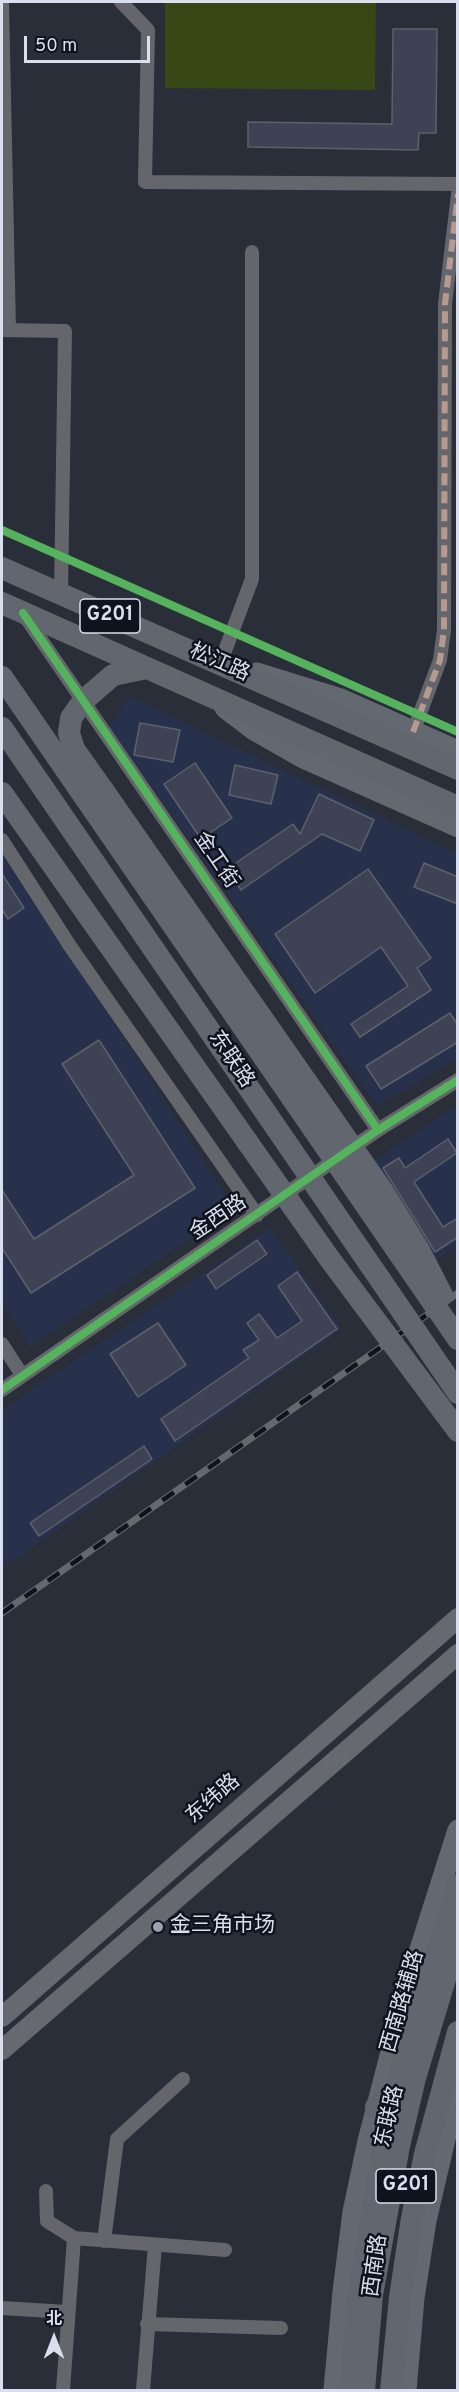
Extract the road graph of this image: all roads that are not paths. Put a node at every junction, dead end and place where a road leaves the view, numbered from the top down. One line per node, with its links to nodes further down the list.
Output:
1 (2, 2): 6 (street)
2 (121, 2): 3 (street)
3 (458, 184)
4 (458, 194): 17 (street)
5 (252, 252): 11 (street)
6 (5, 330): 8 (street)
7 (2, 568): 8 (highway, 松江路 / G201)
8 (61, 594): 11 (highway, 松江路 / G201)
9 (2, 603): 10 (highway, 松江路 / G201)
10 (23, 613): 12 (highway, 松江路 / G201); 15 (street, 金工街)
11 (219, 664): 17 (main road); 19 (highway, 松江路)
12 (147, 668): 14 (highway, 松江路 / G201); 15 (highway)
13 (2, 677): 28 (highway, 东联路, bridge)
14 (207, 695): 21 (highway, 松江路 / G201); 22 (main road)
15 (83, 701): 25 (street, 金工街); 27 (highway, bridge)
16 (2, 728): 32 (highway, 东联路, bridge)
17 (413, 732): 18 (main road)
18 (458, 752)
19 (458, 769)
20 (2, 793): 33 (highway, bridge)
21 (458, 807)
22 (458, 827)
23 (2, 840): 26 (street)
24 (458, 1080): 25 (street, 金西路)
25 (378, 1130): 26 (street, 金西路)
26 (257, 1215): 30 (street, 金西路)
27 (458, 1326)
28 (458, 1339)
29 (2, 1344): 30 (street)
30 (22, 1375): 31 (street, 金西路)
31 (2, 1389)
32 (458, 1393)
33 (458, 1431)
34 (458, 1618): 40 (main road, 东纬路)
35 (458, 1654): 42 (main road)
36 (458, 1830): 46 (main road, 西南路辅路)
37 (458, 1885): 59 (highway, 东联路, bridge)
38 (458, 1936): 43 (highway, 西南路 / G201)
39 (458, 1986): 61 (highway, 西南路 / G201)
40 (2, 2017)
41 (458, 2032): 62 (highway, 东联路)
42 (2, 2050)
43 (415, 2078): 46 (highway); 60 (highway, 西南路 / G201)
44 (183, 2079): 49 (street)
45 (458, 2083): 63 (main road)
46 (376, 2107): 58 (main road, 西南路辅路)
47 (46, 2191): 48 (street)
48 (74, 2238): 49 (street); 53 (street)
49 (104, 2241): 50 (street)
50 (155, 2245): 51 (street); 54 (street)
51 (225, 2250)
52 (2, 2308): 53 (street)
53 (67, 2312): 56 (street)
54 (147, 2324): 55 (street); 57 (street)
55 (281, 2328)
56 (63, 2391)
57 (143, 2391)
58 (334, 2391)
59 (351, 2391)
60 (364, 2391)
61 (378, 2391)
62 (391, 2391)
63 (406, 2391)

